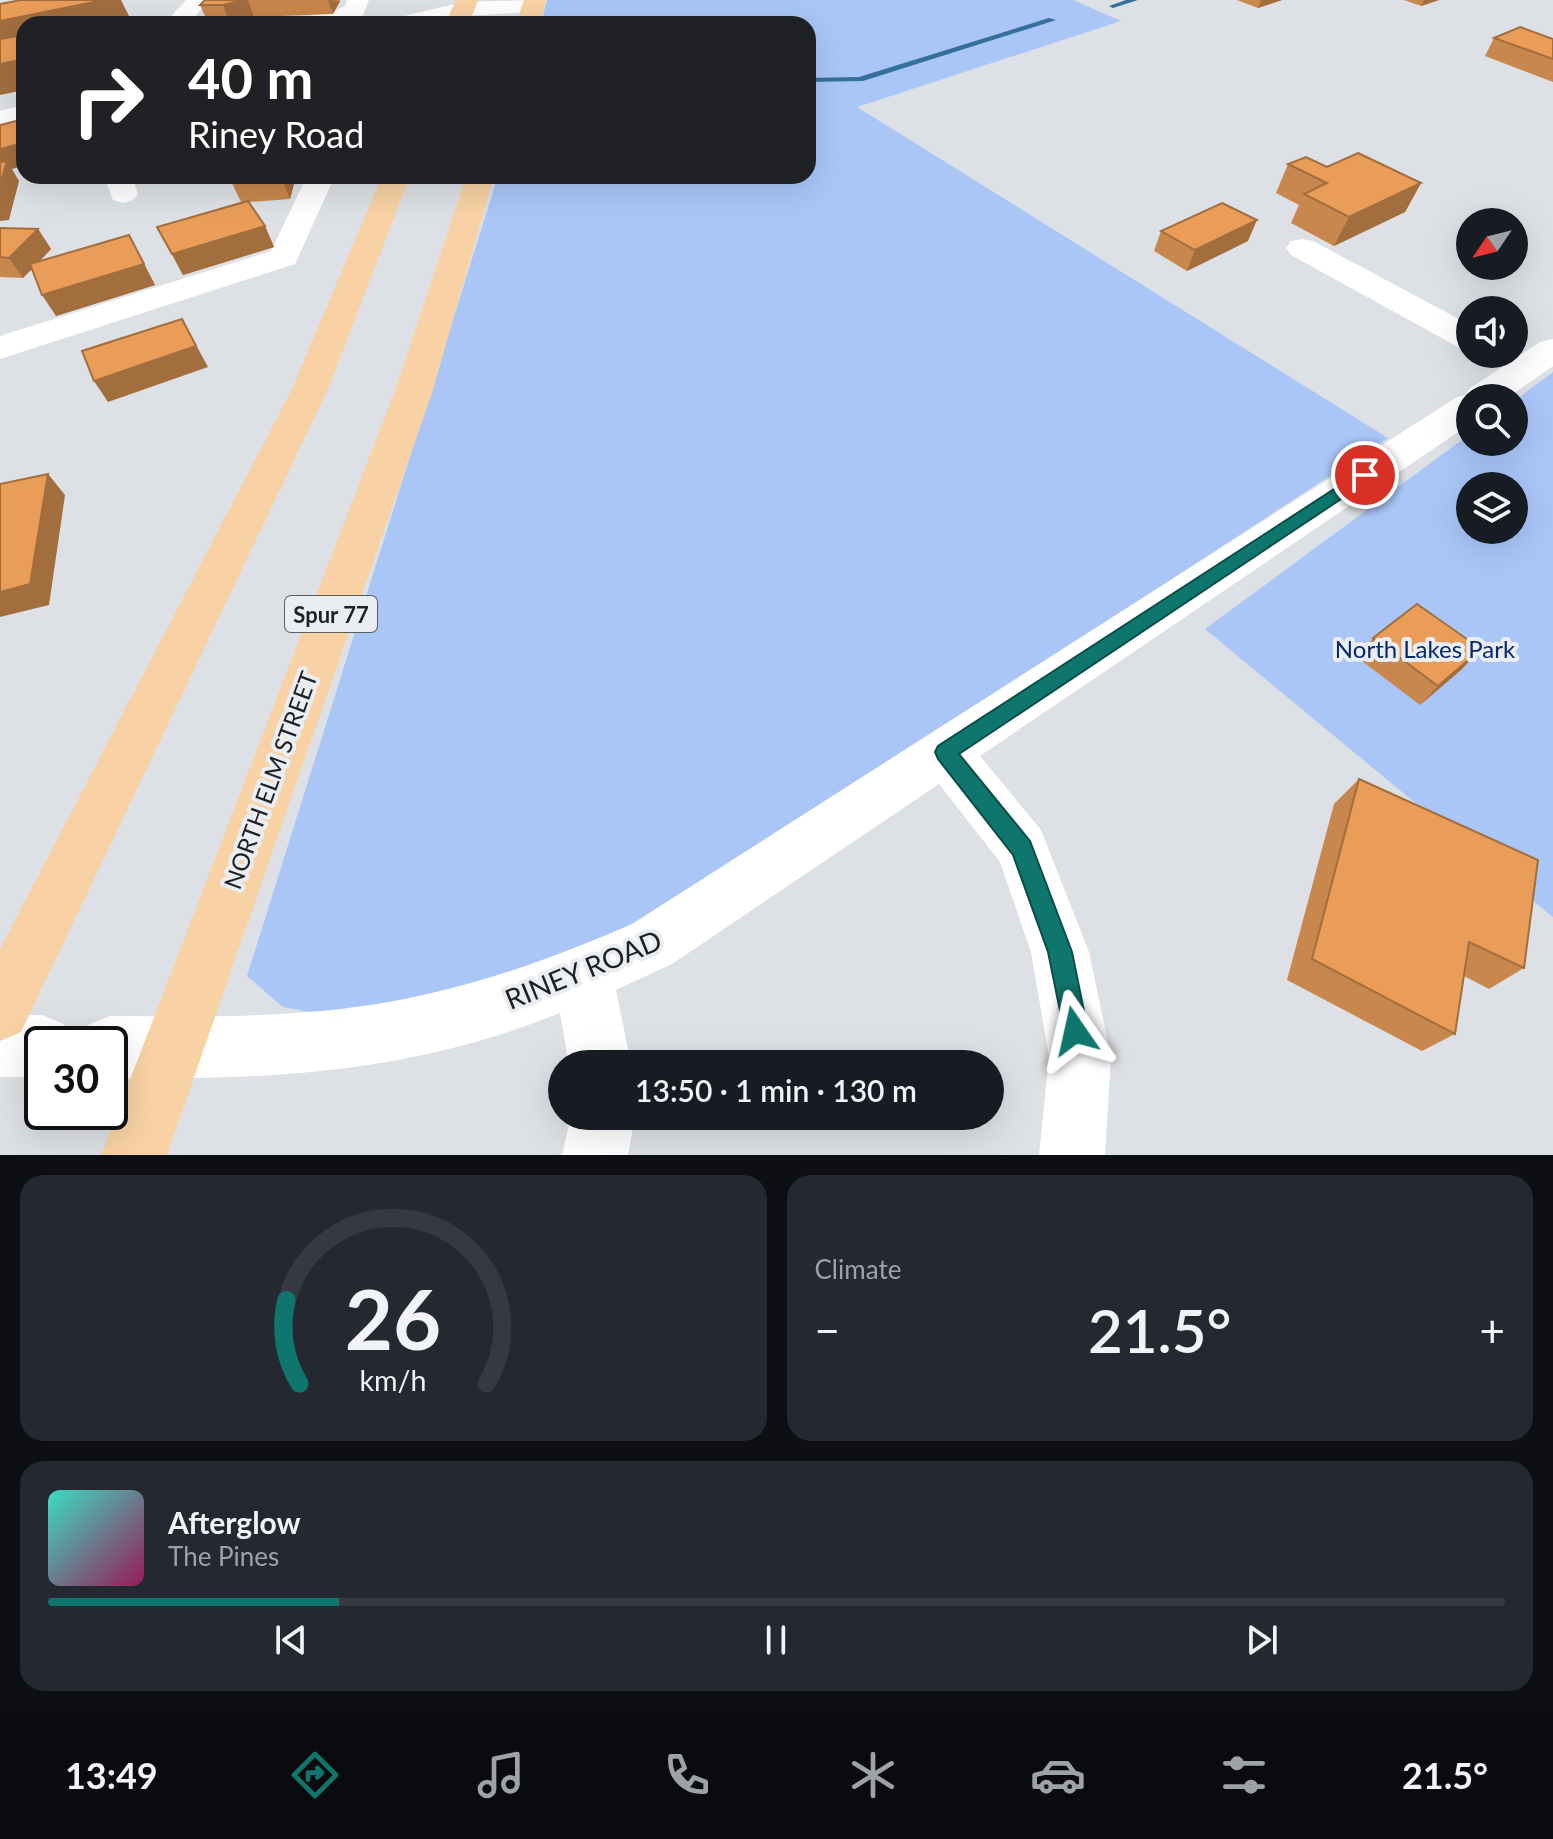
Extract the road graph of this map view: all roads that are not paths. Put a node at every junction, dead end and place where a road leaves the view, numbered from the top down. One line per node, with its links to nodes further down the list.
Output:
1 (198, 0): 5 (street)
2 (358, 0): 6 (street)
3 (532, 10): 4 (street)
4 (462, 11): 7 (street)
5 (183, 16)
6 (347, 16)
7 (438, 16)
8 (317, 184): 13 (street)
9 (393, 184): 19 (main road)
10 (478, 184): 23 (main road, NORTH ELM STREET / Spur 77)
11 (1302, 248): 12 (street)
12 (1456, 331)
13 (0, 348)
14 (1514, 368): 15 (street)
15 (1497, 384)
16 (1456, 415): 17 (street, RINEY ROAD)
17 (945, 752): 18 (street, RINEY ROAD); 28 (street)
18 (583, 975): 23 (street, RINEY ROAD); 24 (street)
19 (0, 1011)
20 (0, 1046): 21 (street)
21 (24, 1046)
22 (128, 1047): 23 (street, RINEY ROAD)
23 (171, 1048): 26 (main road, NORTH ELM STREET / Spur 77)
24 (597, 1050)
25 (600, 1130): 27 (street)
26 (134, 1155)
27 (595, 1155)
28 (1072, 1155)

